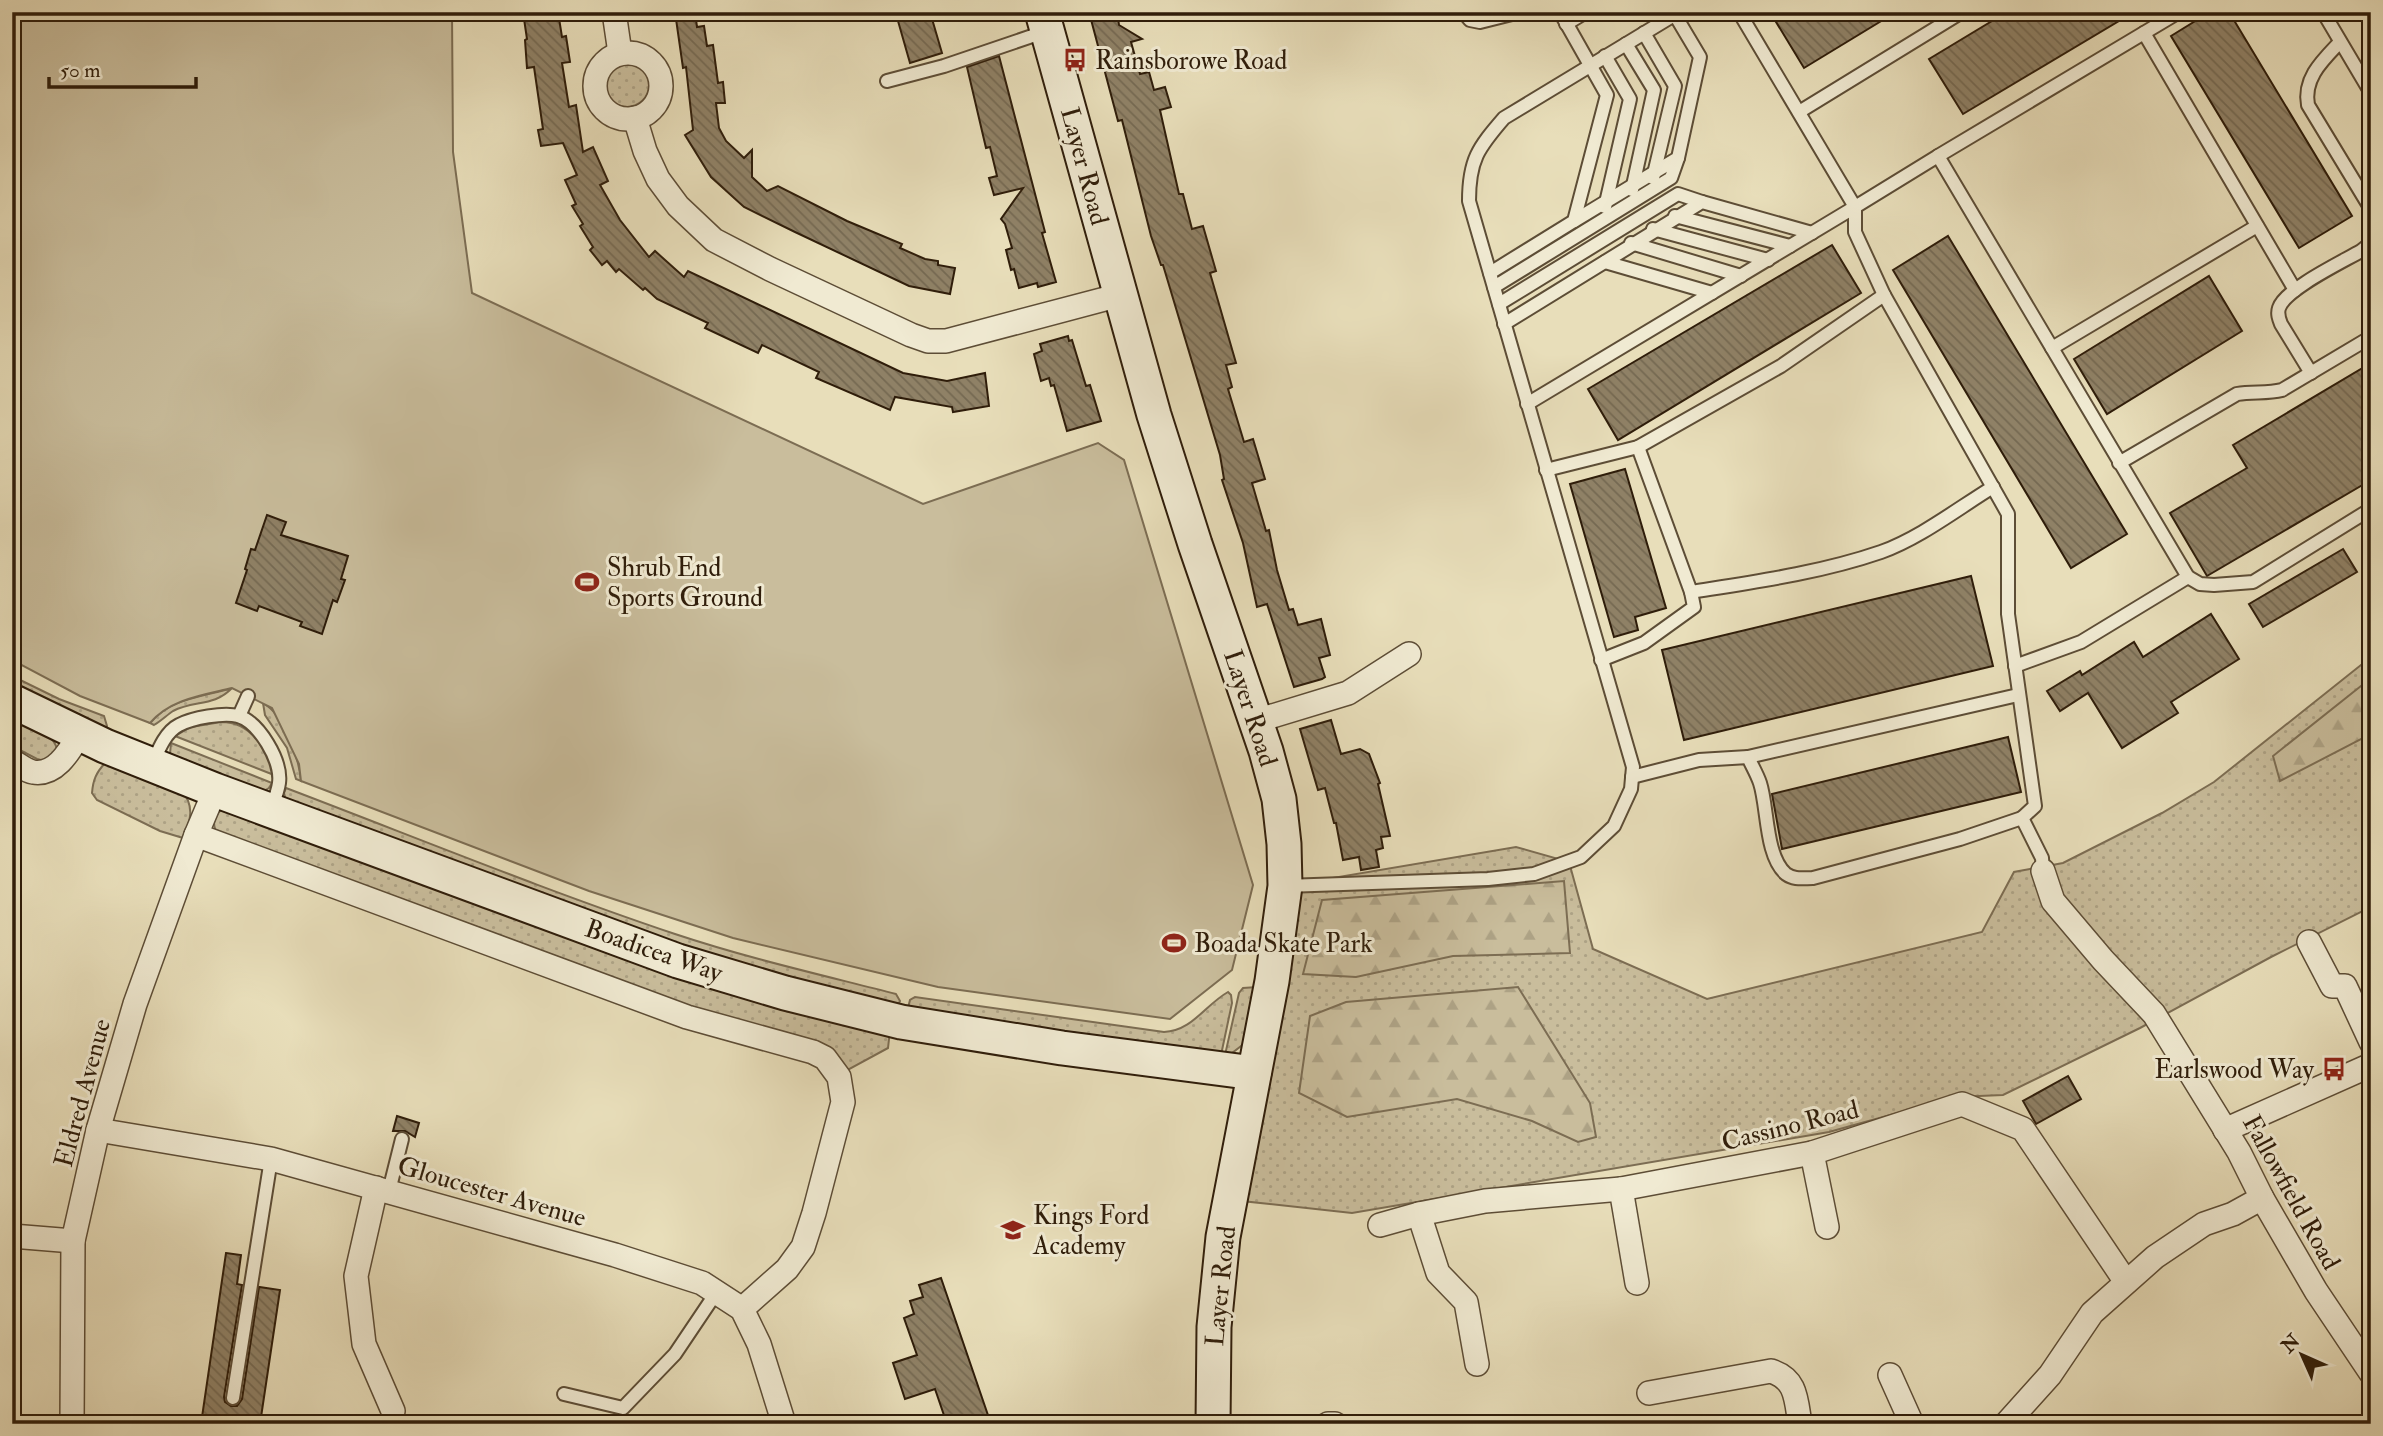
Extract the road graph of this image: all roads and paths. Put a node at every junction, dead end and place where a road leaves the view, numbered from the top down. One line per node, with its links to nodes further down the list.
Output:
1 (614, 12): 16 (street)
2 (1463, 12): 3 (lane)
3 (1520, 12)
4 (1586, 12): 10 (lane)
5 (1739, 12): 22 (lane)
6 (1962, 12): 22 (lane)
7 (2179, 12): 13 (lane)
8 (2323, 12): 14 (lane)
9 (1677, 13): 12 (lane); 25 (lane)
10 (1563, 18): 18 (lane)
11 (1045, 21): 20 (lane); 53 (main road, Layer Road)
12 (1644, 33): 15 (lane); 26 (lane)
13 (2144, 33): 24 (lane); 39 (lane)
14 (2340, 42): 19 (lane); 34 (lane)
15 (1626, 44): 17 (lane); 27 (lane)
16 (620, 53): 23 (street); 23 (street)
17 (1605, 56): 18 (lane); 29 (lane)
18 (1590, 66): 37 (lane); 48 (lane)
19 (2366, 76): 21 (lane)
20 (887, 81)
21 (2371, 93)
22 (1799, 112): 32 (lane)
23 (635, 118): 53 (street)
24 (1938, 156): 32 (lane); 58 (lane)
25 (1678, 158): 26 (lane); 28 (lane)
26 (1654, 173): 27 (lane); 28 (lane)
27 (1633, 186): 29 (lane); 31 (lane)
28 (1650, 192): 31 (lane)
29 (1606, 202): 36 (lane); 37 (lane)
30 (1702, 202): 33 (lane); 35 (lane); 41 (lane)
31 (1629, 204): 36 (lane)
32 (1855, 207): 41 (lane); 54 (lane)
33 (1655, 208): 35 (lane); 38 (lane)
34 (2371, 209)
35 (1678, 217): 40 (lane); 45 (lane)
36 (1602, 220): 50 (lane)
37 (1574, 221): 48 (lane)
38 (1633, 222): 40 (lane); 42 (lane)
39 (2257, 226): 51 (lane); 58 (lane)
40 (1656, 230): 44 (lane); 46 (lane)
41 (1812, 233): 45 (lane)
42 (1611, 236): 44 (lane); 55 (lane)
43 (2371, 243): 51 (lane)
44 (1634, 244): 47 (lane); 49 (lane)
45 (1790, 246): 46 (lane)
46 (1768, 260): 49 (lane)
47 (1605, 262): 52 (lane); 56 (lane)
48 (1490, 273): 50 (lane)
49 (1741, 276): 52 (lane)
50 (1494, 287): 55 (lane)
51 (2295, 290): 59 (lane)
52 (1712, 293): 60 (lane)
53 (1120, 295): 75 (main road, Layer Road)
54 (1884, 295): 61 (lane); 64 (lane)
55 (1499, 304): 56 (lane)
56 (1504, 324): 60 (lane)
57 (2371, 337): 59 (lane)
58 (2052, 348): 62 (lane)
59 (2311, 373): 62 (lane)
60 (1527, 404): 63 (lane)
61 (1638, 447): 63 (lane); 67 (lane)
62 (2119, 463): 66 (lane)
63 (1546, 470): 69 (lane)
64 (1993, 487): 67 (lane); 70 (lane)
65 (2371, 509): 66 (lane)
66 (2188, 578): 70 (lane)
67 (1691, 592): 69 (lane)
68 (1409, 654): 75 (street)
69 (1601, 660): 80 (lane)
70 (2015, 666): 71 (lane)
71 (2018, 695): 77 (lane); 83 (lane)
72 (248, 696): 74 (lane)
73 (12, 701): 76 (main road, Boadicea Way)
74 (239, 716): 79 (lane); 82 (lane)
75 (1256, 721): 86 (main road, Layer Road)
76 (79, 734): 78 (street); 79 (main road, Boadicea Way)
77 (1748, 757): 80 (lane); 83 (lane)
78 (12, 761)
79 (152, 766): 81 (main road, Boadicea Way)
80 (1632, 778): 86 (lane)
81 (215, 790): 82 (main road, Boadicea Way); 84 (street, Eldred Avenue)
82 (270, 810): 90 (main road, Boadicea Way)
83 (2022, 818): 85 (lane)
84 (196, 835): 91 (street, Eldred Avenue); 107 (street, Boadicea Way)
85 (2043, 871): 92 (street, Fallowfield Road)
86 (1285, 886): 90 (main road, Layer Road)
87 (2309, 942): 88 (street)
88 (2371, 1042)
89 (2371, 1065): 92 (street)
90 (1254, 1073): 117 (main road, Layer Road)
91 (98, 1130): 95 (street, Gloucester Avenue); 103 (street, Eldred Avenue)
92 (2225, 1130): 98 (street, Fallowfield Road)
93 (402, 1139): 97 (lane)
94 (1812, 1153): 96 (street, Cassino Road); 101 (street); 104 (street, Cassino Road)
95 (271, 1159): 97 (street, Gloucester Avenue); 113 (lane)
96 (1621, 1189): 99 (street, Cassino Road); 105 (street)
97 (383, 1190): 106 (street, Gloucester Avenue); 114 (street)
98 (2262, 1198): 104 (street); 109 (street, Fallowfield Road)
99 (1419, 1214): 100 (street, Cassino Road); 108 (street)
100 (1380, 1225)
101 (1827, 1227)
102 (12, 1236): 103 (street)
103 (73, 1241): 115 (street, Eldred Avenue)
104 (2126, 1282): 122 (street)
105 (1637, 1283)
106 (716, 1293): 107 (street, Gloucester Avenue); 112 (lane)
107 (742, 1309): 116 (street)
108 (1477, 1364)
109 (2371, 1373)
110 (1890, 1375): 121 (street)
111 (1649, 1393): 120 (street)
112 (564, 1394)
113 (233, 1398)
114 (393, 1411)
115 (72, 1424)
116 (784, 1424)
117 (1213, 1424)
118 (1328, 1424): 119 (street)
119 (1335, 1424)
120 (1800, 1424)
121 (1912, 1424)
122 (2006, 1424)

